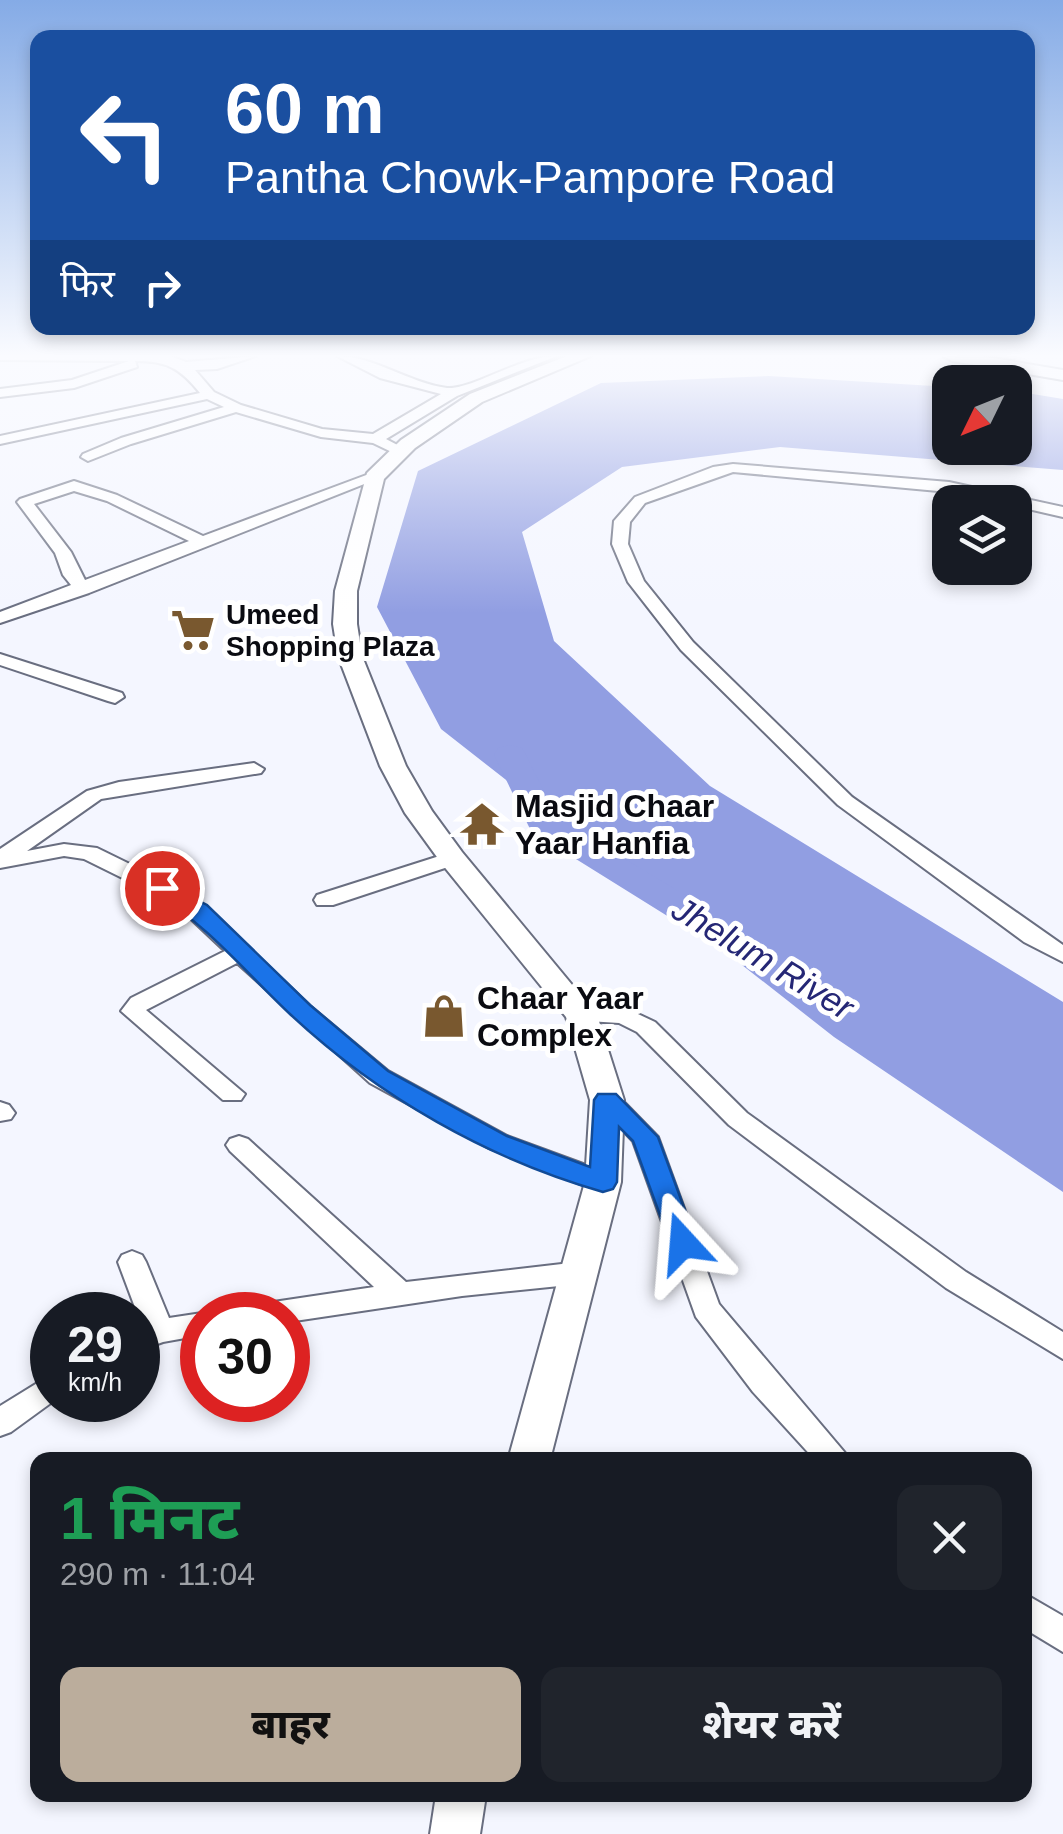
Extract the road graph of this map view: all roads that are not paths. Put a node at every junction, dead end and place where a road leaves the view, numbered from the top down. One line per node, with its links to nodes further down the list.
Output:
1 (135, 442): 6 (street)
2 (365, 442): 5 (street)
3 (393, 442): 5 (street)
4 (396, 442): 5 (main road)
5 (388, 446): 7 (main road)
6 (88, 457)
7 (374, 477): 9 (street); 15 (main road)
8 (1063, 512): 19 (street)
9 (203, 542): 10 (street); 10 (street)
10 (83, 589): 11 (street)
11 (0, 618)
12 (0, 659): 13 (street)
13 (115, 696)
14 (254, 770): 16 (street)
15 (452, 858): 17 (street); 20 (main road)
16 (0, 861): 18 (street)
17 (325, 900)
18 (241, 952): 21 (street); 24 (street)
19 (1063, 955)
20 (582, 1015): 22 (main road); 30 (street)
21 (232, 1094)
22 (607, 1100): 24 (main road); 34 (street)
23 (239, 1145): 28 (street)
24 (603, 1182): 26 (main road)
25 (132, 1262): 27 (street)
26 (579, 1273): 28 (street); 33 (main road)
27 (138, 1292)
28 (401, 1295): 29 (street)
29 (310, 1308)
30 (1063, 1347)
31 (30, 1401): 32 (street)
32 (0, 1422)
33 (532, 1452)
34 (828, 1452)
35 (1032, 1614): 36 (street)
36 (1063, 1636)
37 (461, 1802): 38 (main road)
38 (455, 1834)

